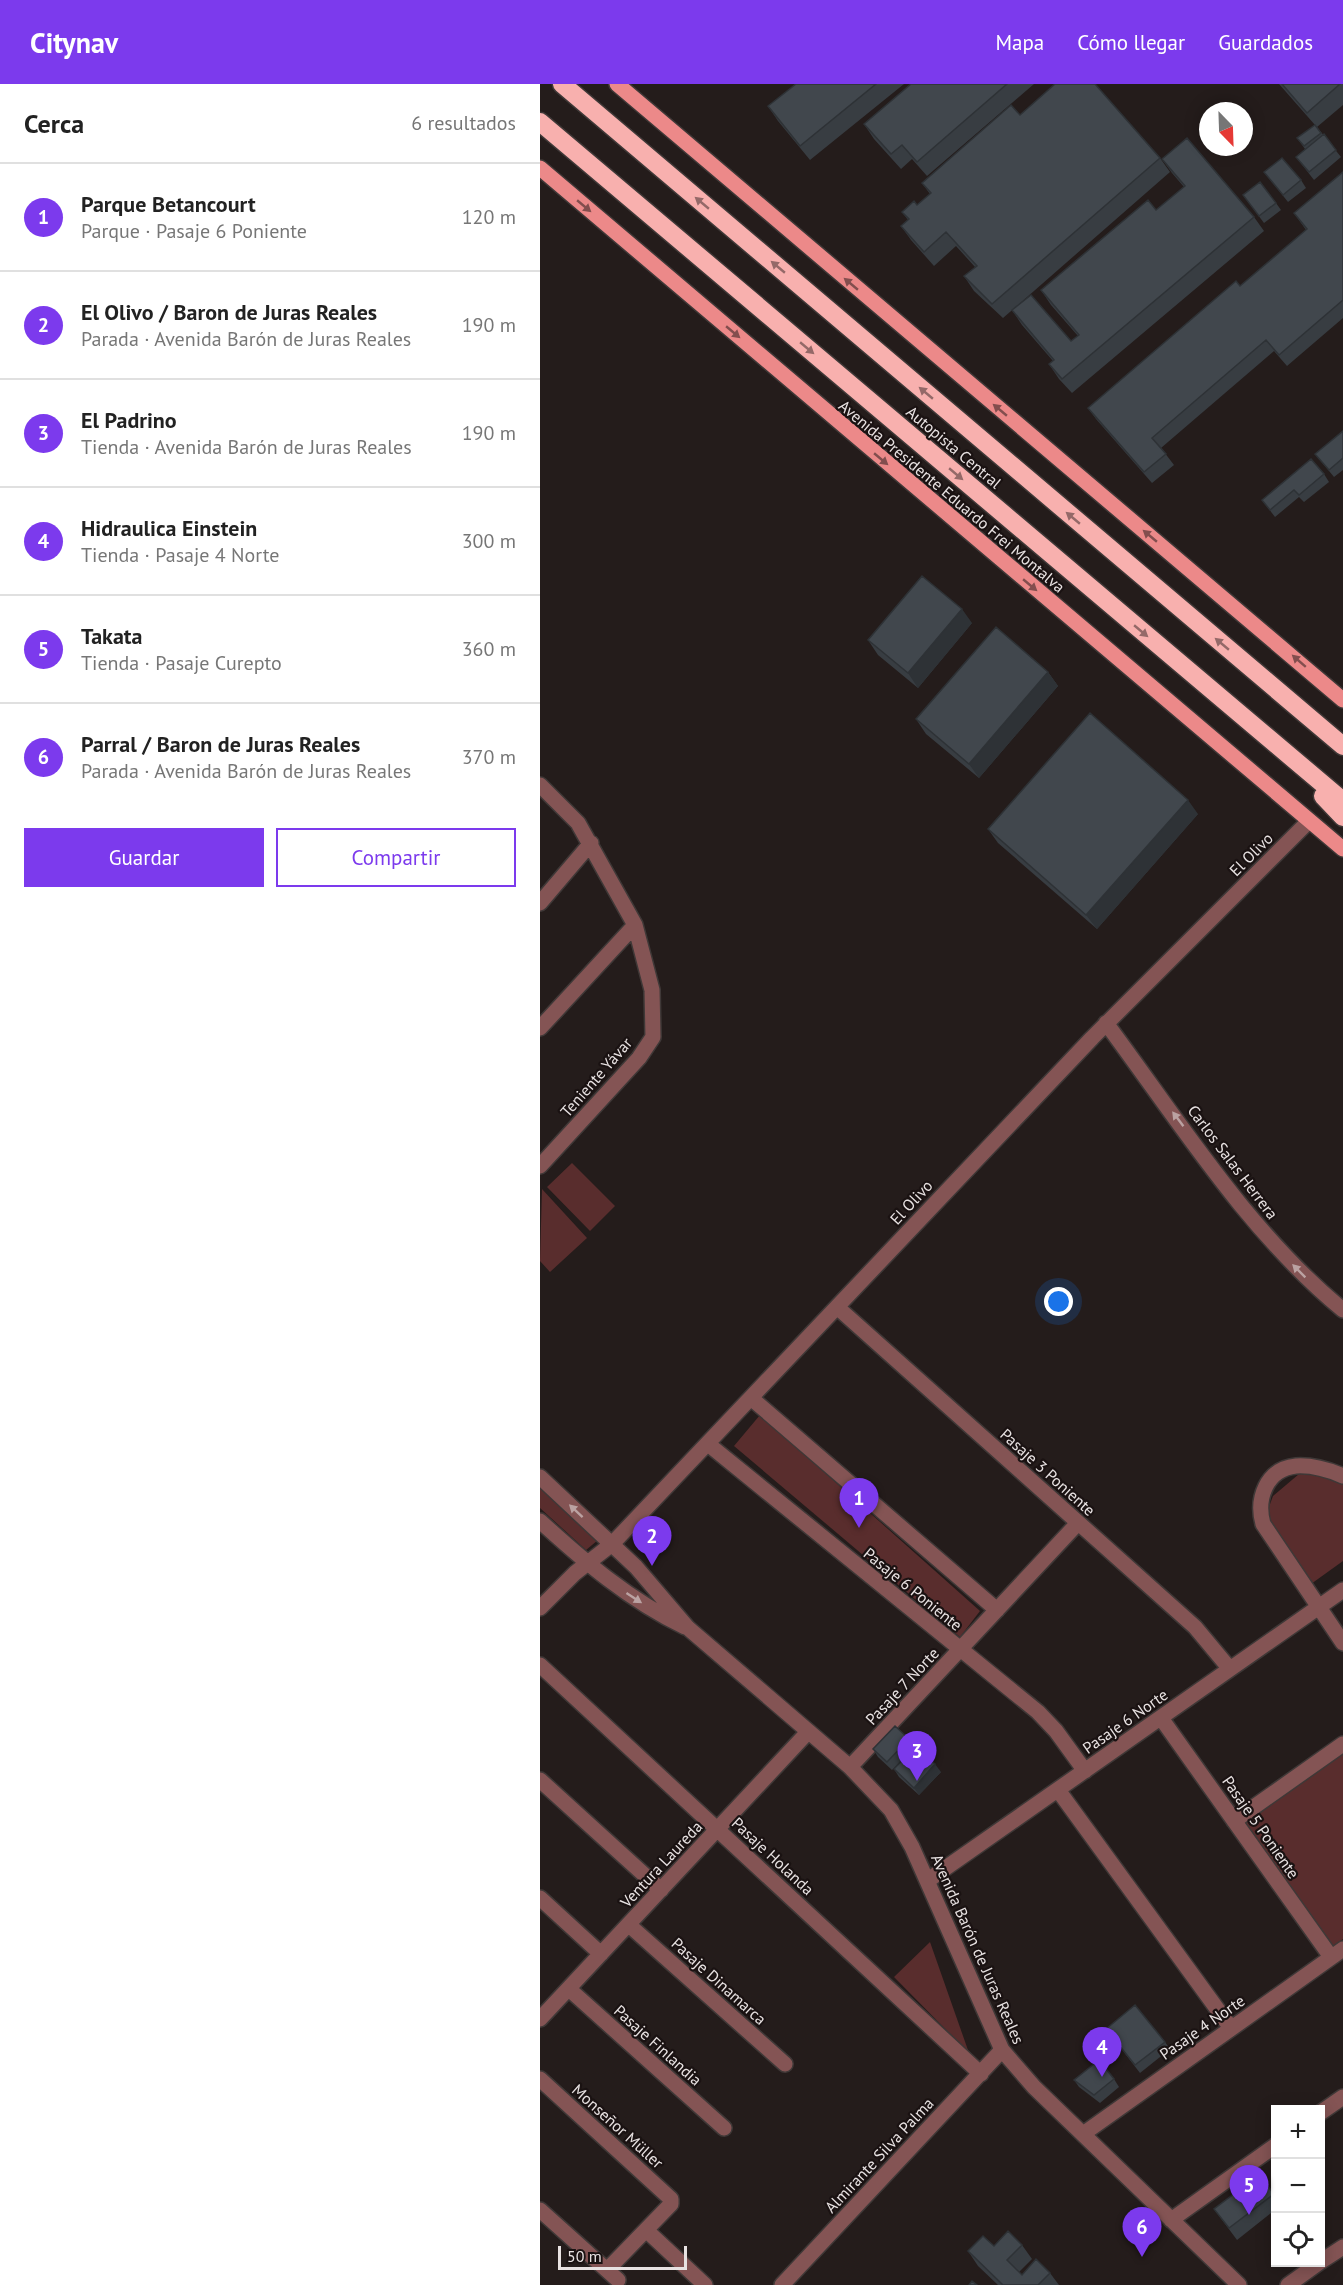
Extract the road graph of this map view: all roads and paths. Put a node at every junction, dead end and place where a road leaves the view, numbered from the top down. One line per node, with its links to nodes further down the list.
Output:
1 (562, 84): 6 (highway, Autopista Central, one-way to 1)
2 (617, 84): 5 (main road, one-way to 2)
3 (540, 122): 8 (highway, Autopista Central, one-way to 8)
4 (540, 168): 13 (main road, Avenida Presidente Eduardo Frei Montalva, one-way to 13)
5 (1343, 700)
6 (1299, 708): 7 (highway); 9 (highway, Autopista Central)
7 (1343, 735)
8 (1266, 736): 11 (highway, Autopista Central); 12 (highway)
9 (1343, 746)
10 (540, 785): 14 (street)
11 (1343, 801)
12 (1343, 817)
13 (1309, 821): 15 (main road, Avenida Presidente Eduardo Frei Montalva); 18 (street, El Olivo)
14 (591, 843): 16 (street); 17 (street)
15 (1343, 849)
16 (540, 903)
17 (635, 925): 19 (street); 20 (street, Teniente Yávar)
18 (1106, 1023): 21 (street, El Olivo); 22 (street, Carlos Salas Herrera, one-way to 18)
19 (540, 1028)
20 (543, 1158)
21 (837, 1307): 23 (street, El Olivo); 28 (street, Pasaje 3 Poniente)
22 (1343, 1310)
23 (751, 1398): 24 (street, El Olivo); 34 (street)
24 (708, 1444): 29 (street, El Olivo); 37 (street, Pasaje 6 Poniente)
25 (1343, 1476): 33 (street)
26 (540, 1477): 29 (street, Avenida Barón de Juras Reales, one-way to 26)
27 (540, 1521): 30 (street, Avenida Barón de Juras Reales)
28 (1078, 1523): 34 (street, Pasaje 7 Norte); 39 (street, Pasaje 3 Poniente)
29 (612, 1544): 30 (street, El Olivo); 35 (street, Avenida Barón de Juras Reales)
30 (587, 1564): 32 (street, El Olivo); 35 (street, Avenida Barón de Juras Reales, one-way to 35)
31 (1343, 1590): 33 (street, Pasaje 6 Norte)
32 (540, 1608)
33 (1317, 1608): 36 (street); 39 (street, Pasaje 6 Norte)
34 (997, 1610): 37 (street, Pasaje 7 Norte)
35 (688, 1628): 41 (street, Avenida Barón de Juras Reales)
36 (1343, 1643)
37 (960, 1651): 43 (street, Pasaje 7 Norte); 44 (street, Pasaje 6 Poniente)
38 (540, 1665): 48 (street, Pasaje Holanda)
39 (1230, 1669): 40 (street, Pasaje 6 Norte)
40 (1161, 1718): 44 (street, Pasaje 6 Norte); 47 (street, Pasaje 5 Poniente)
41 (808, 1732): 43 (street, Avenida Barón de Juras Reales); 48 (street, Ventura Laureda)
42 (1343, 1744): 47 (street)
43 (850, 1767): 49 (street, Avenida Barón de Juras Reales)
44 (1084, 1771): 46 (street, Pasaje 6 Norte)
45 (540, 1780): 50 (street)
46 (1058, 1790): 49 (street, Pasaje 6 Norte); 57 (street)
47 (1234, 1821): 53 (street, Pasaje 5 Poniente)
48 (718, 1829): 50 (street, Ventura Laureda); 60 (street, Pasaje Holanda)
49 (927, 1881): 58 (street, Avenida Barón de Juras Reales)
50 (661, 1890): 52 (street, Ventura Laureda)
51 (540, 1898): 54 (street)
52 (629, 1924): 54 (street, Ventura Laureda); 59 (street, Pasaje Dinamarca)
53 (1337, 1953): 57 (street, Pasaje 4 Norte)
54 (601, 1954): 55 (street, Ventura Laureda)
55 (569, 1989): 56 (street, Ventura Laureda); 64 (street, Pasaje Finlandia)
56 (540, 2019)
57 (1232, 2028): 65 (street, Pasaje 4 Norte)
58 (1002, 2050): 60 (street, Almirante Silva Palma); 65 (street, Avenida Barón de Juras Reales)
59 (785, 2064)
60 (981, 2074): 74 (street, Almirante Silva Palma)
61 (540, 2079): 69 (street, Monseñor Müller)
62 (1343, 2097): 63 (street)
63 (1325, 2110)
64 (724, 2128)
65 (1083, 2134): 68 (street, Avenida Barón de Juras Reales)
66 (1271, 2148): 68 (street)
67 (540, 2210): 69 (street)
68 (1171, 2220): 75 (street, Avenida Barón de Juras Reales)
69 (646, 2230): 73 (street)
70 (1343, 2247): 71 (street)
71 (1325, 2259)
72 (1313, 2267): 76 (street)
73 (705, 2285)
74 (782, 2285)
75 (1238, 2285)
76 (1288, 2285)

